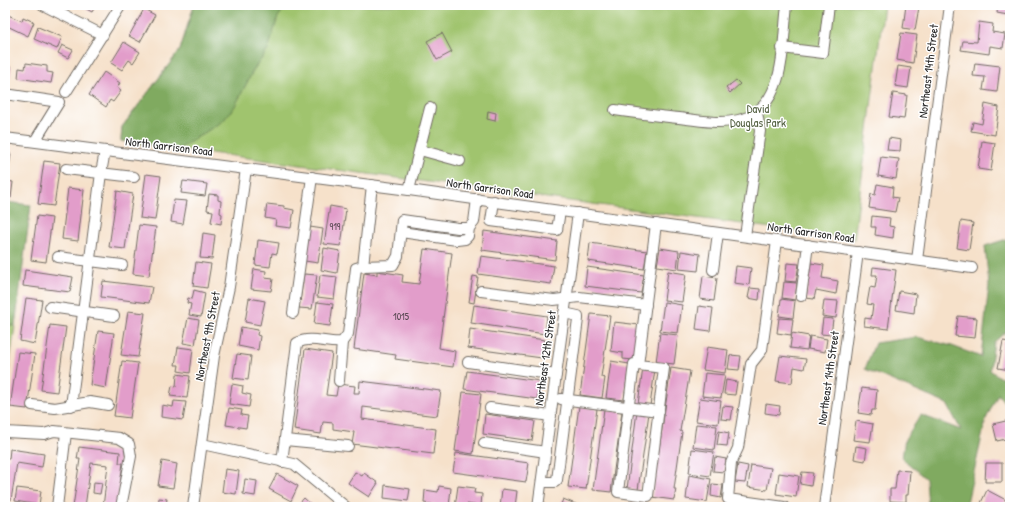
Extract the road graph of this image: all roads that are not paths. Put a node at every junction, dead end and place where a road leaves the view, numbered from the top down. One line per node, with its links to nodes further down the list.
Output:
1 (43, 5): 6 (street)
2 (121, 5): 6 (street)
3 (787, 5): 7 (street)
4 (829, 5): 7 (street)
5 (950, 5): 38 (street, Northeast 14th Street)
6 (103, 35): 8 (street)
7 (782, 48): 12 (street)
8 (66, 92)
9 (5, 94): 14 (street)
10 (430, 108): 15 (street)
11 (615, 110): 12 (street)
12 (757, 112): 33 (street)
13 (5, 138): 14 (street, North Garrison Road)
14 (35, 141): 16 (street, North Garrison Road)
15 (420, 150): 17 (street); 24 (street)
16 (105, 151): 19 (street, North Garrison Road); 20 (street)
17 (460, 161)
18 (66, 169): 20 (street)
19 (246, 169): 22 (street, North Garrison Road); 71 (street, Northeast 9th Street)
20 (101, 173): 21 (street); 39 (street)
21 (134, 177)
22 (312, 177): 23 (street, North Garrison Road); 50 (street)
23 (372, 185): 24 (street, North Garrison Road); 41 (street)
24 (409, 190): 25 (street, North Garrison Road)
25 (477, 199): 26 (street, North Garrison Road); 30 (street)
26 (494, 202): 27 (street, North Garrison Road); 27 (street)
27 (560, 211): 28 (street, North Garrison Road)
28 (578, 213): 29 (street, North Garrison Road); 46 (street, Northeast 12th Street)
29 (656, 224): 32 (street, North Garrison Road); 47 (street)
30 (469, 228): 31 (street); 31 (street)
31 (401, 232): 41 (street)
32 (718, 233): 33 (street, North Garrison Road); 43 (street)
33 (745, 236): 34 (street, North Garrison Road)
34 (777, 241): 35 (street, North Garrison Road); 81 (street)
35 (808, 245): 36 (street, North Garrison Road); 45 (street)
36 (858, 252): 38 (street, North Garrison Road); 82 (street, Northeast 14th Street)
37 (58, 257): 39 (street)
38 (917, 260): 42 (street, North Garrison Road)
39 (90, 261): 40 (street); 49 (street)
40 (122, 265)
41 (363, 266): 53 (street)
42 (972, 268)
43 (713, 270)
44 (481, 290): 46 (street)
45 (801, 296)
46 (566, 299): 47 (street); 51 (street, Northeast 12th Street)
47 (646, 305): 55 (street)
48 (50, 307): 49 (street)
49 (83, 311): 52 (street); 62 (street)
50 (293, 313)
51 (564, 313): 56 (street, Northeast 12th Street); 59 (street)
52 (114, 316)
53 (342, 342): 57 (street); 69 (street)
54 (468, 362): 56 (street)
55 (638, 365): 63 (street); 65 (street)
56 (556, 374): 58 (street, Northeast 12th Street)
57 (339, 381)
58 (553, 398): 59 (street); 66 (street, Northeast 12th Street)
59 (568, 400): 63 (street); 75 (street)
60 (32, 405): 62 (street)
61 (108, 405): 62 (street)
62 (71, 406)
63 (628, 407): 65 (street); 65 (street)
64 (490, 408): 66 (street)
65 (659, 411)
66 (551, 416): 73 (street, Northeast 12th Street)
67 (5, 432): 68 (street)
68 (66, 432): 76 (street); 77 (street)
69 (285, 440): 72 (street); 74 (street)
70 (484, 443): 73 (street)
71 (202, 444): 74 (street); 78 (street, Northeast 9th Street)
72 (348, 446)
73 (546, 452): 75 (street, Northeast 12th Street)
74 (282, 462): 79 (street)
75 (542, 482): 80 (street, Northeast 12th Street)
76 (56, 507)
77 (121, 507)
78 (193, 507)
79 (346, 507)
80 (538, 507)
81 (784, 507)
82 (824, 507)

